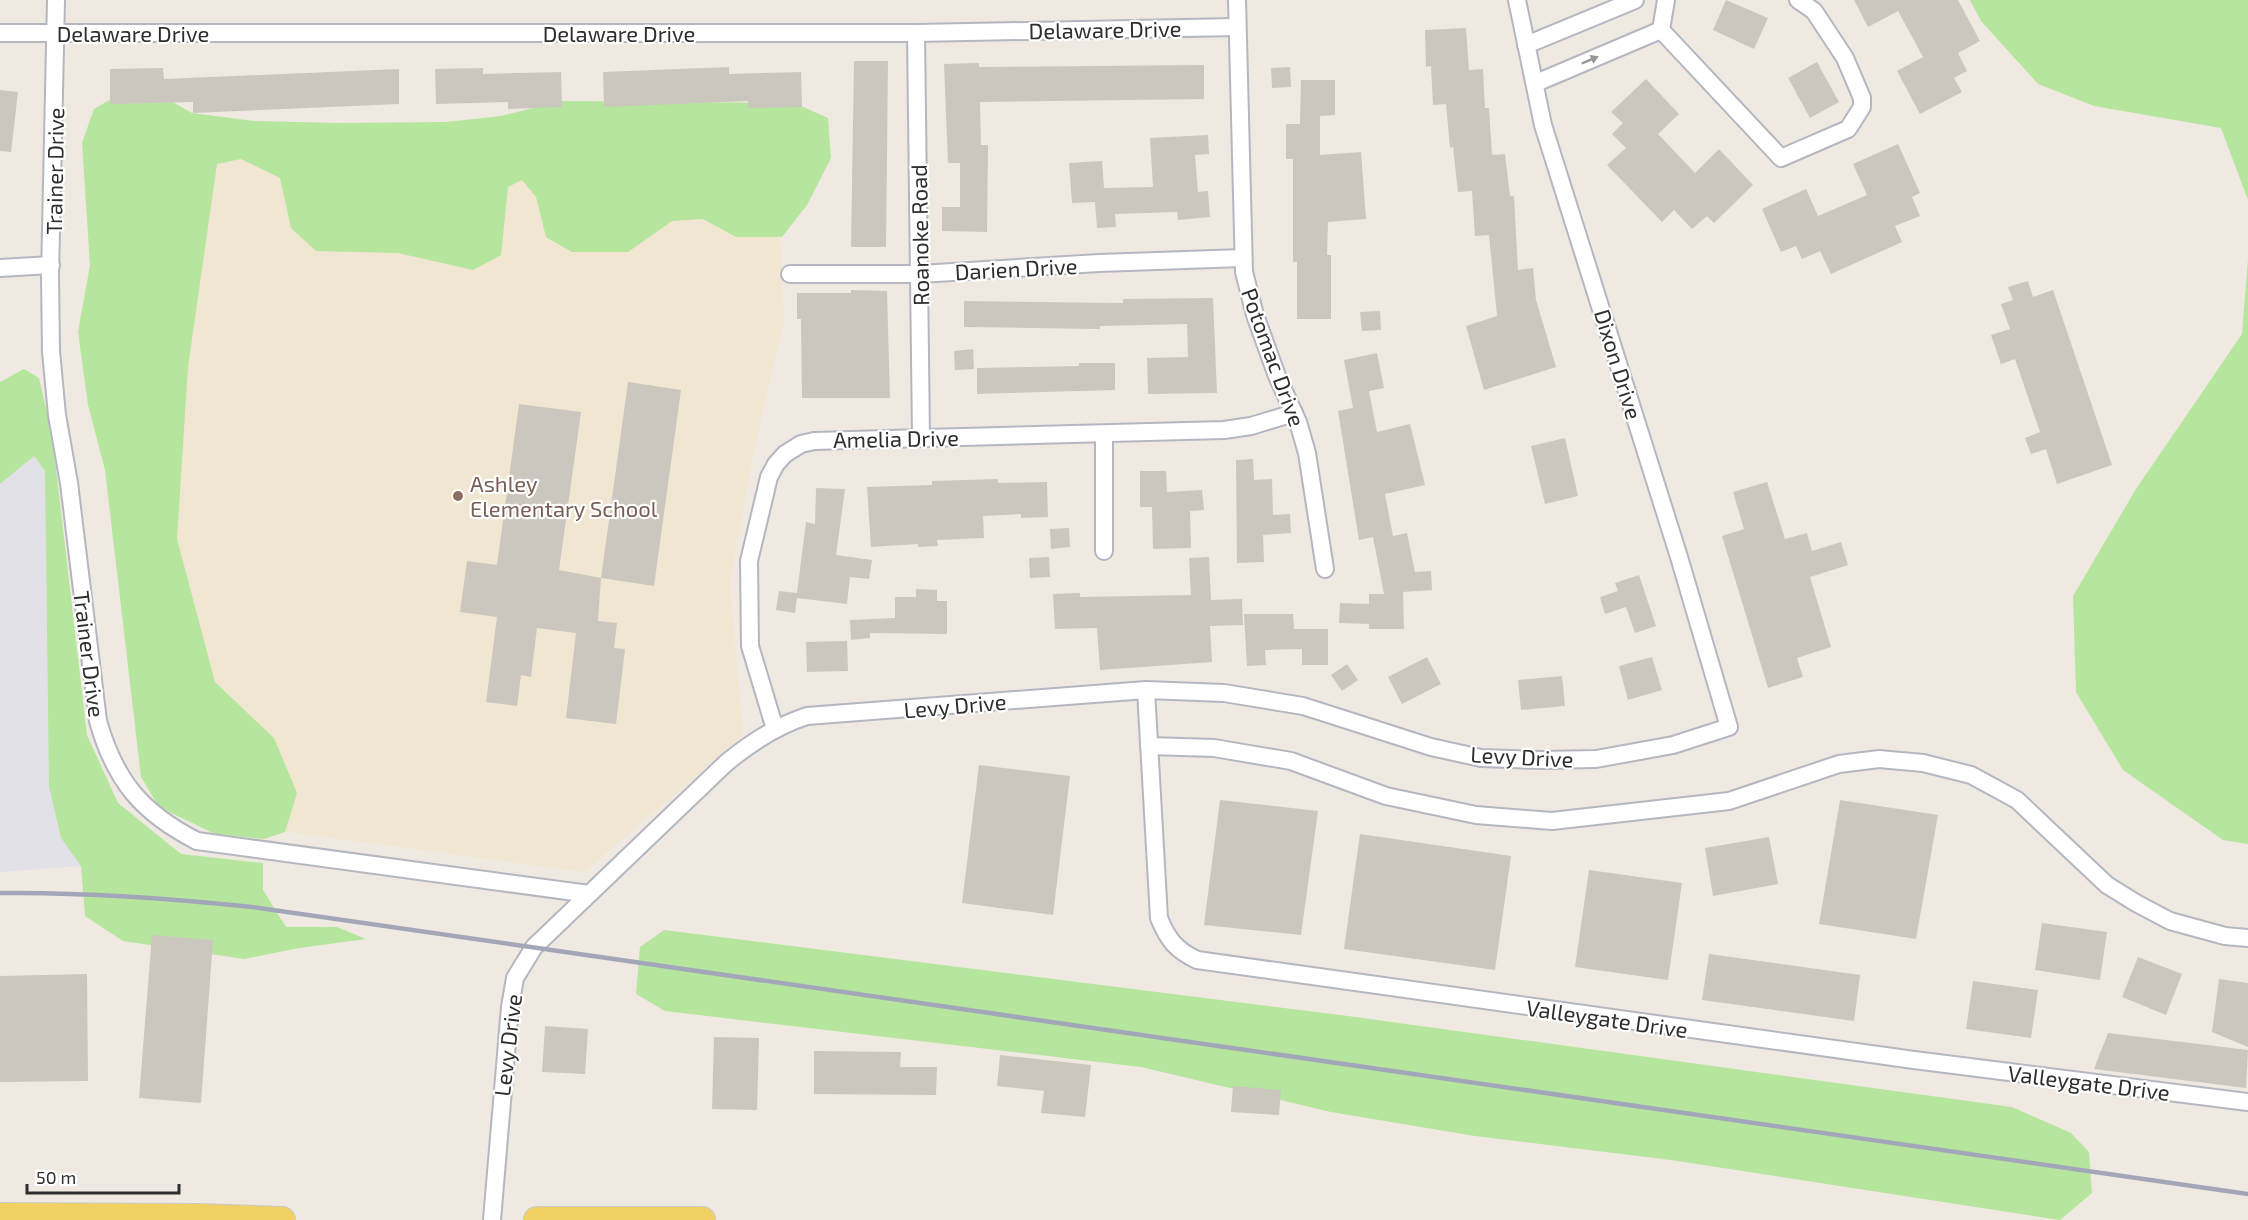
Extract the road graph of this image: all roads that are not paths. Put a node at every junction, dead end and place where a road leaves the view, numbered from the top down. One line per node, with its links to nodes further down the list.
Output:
1 (56, 0): 9 (street, Trainer Drive)
2 (1237, 0): 7 (street, Potomac Drive)
3 (1517, 0): 12 (street, Dixon Drive)
4 (1635, 0): 12 (street)
5 (1666, 0): 8 (street)
6 (1798, 0): 8 (street)
7 (1237, 27): 11 (street, Delaware Drive); 14 (street, Potomac Drive)
8 (1661, 30): 13 (street, one-way to 8)
9 (57, 32): 10 (street, Delaware Drive); 11 (street, Delaware Drive); 15 (street, Trainer Drive)
10 (0, 33)
11 (916, 33): 18 (street, Roanoke Road)
12 (1526, 45): 13 (street, Dixon Drive)
13 (1536, 82): 25 (street, Dixon Drive)
14 (1242, 258): 18 (street, Darien Drive); 19 (street, Potomac Drive)
15 (51, 265): 16 (street); 28 (street, Trainer Drive)
16 (0, 268)
17 (790, 274): 18 (street, Darien Drive)
18 (920, 274): 21 (street, Roanoke Road)
19 (1294, 413): 20 (street, Amelia Drive); 23 (street, Potomac Drive)
20 (1104, 434): 21 (street, Amelia Drive); 22 (street)
21 (921, 437): 26 (street, Amelia Drive)
22 (1104, 551)
23 (1325, 569)
24 (1146, 690): 25 (street, Levy Drive); 26 (street, Levy Drive); 27 (street, Valleygate Drive)
25 (1729, 727)
26 (775, 729): 28 (street, Levy Drive)
27 (1149, 746): 29 (street); 30 (street, Valleygate Drive)
28 (588, 894): 33 (street, Levy Drive)
29 (2248, 938)
30 (2248, 1102)
31 (0, 1216): 32 (main road)
32 (282, 1220)
33 (492, 1220)
34 (537, 1220): 35 (main road)
35 (702, 1220)

